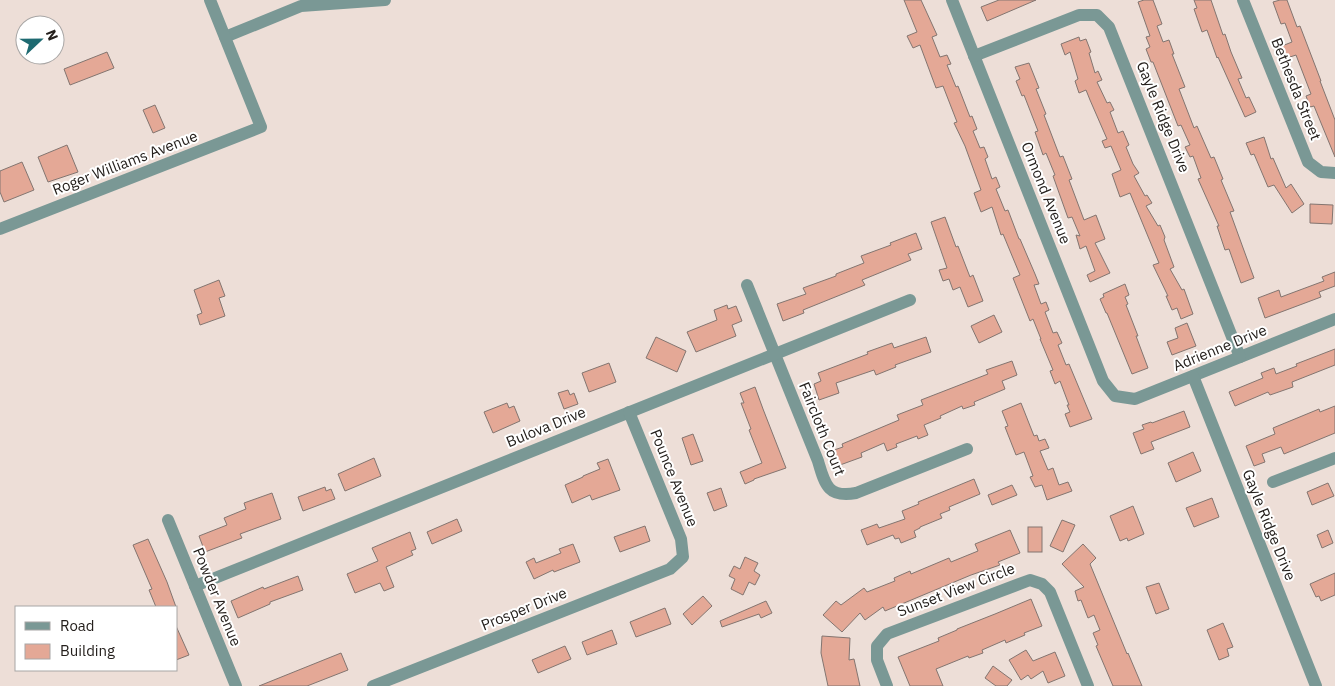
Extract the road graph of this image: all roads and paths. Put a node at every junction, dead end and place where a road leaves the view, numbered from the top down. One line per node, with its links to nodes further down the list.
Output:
1 (210, 0): 5 (street)
2 (385, 0): 5 (street)
3 (952, 0): 6 (street, Ormond Avenue)
4 (1243, 0): 7 (street, Bethesda Street)
5 (225, 37): 8 (street, Roger Williams Avenue)
6 (974, 56): 13 (street, Gayle Ridge Drive); 15 (street, Ormond Avenue)
7 (1335, 173)
8 (0, 229)
9 (747, 284): 12 (street)
10 (910, 300): 12 (street, Bulova Drive)
11 (1335, 318): 13 (street, Adrienne Drive)
12 (775, 355): 16 (street, Bulova Drive); 17 (street, Faircloth Court)
13 (1240, 357): 14 (street, Adrienne Drive)
14 (1193, 376): 15 (street, Adrienne Drive); 27 (street, Gayle Ridge Drive)
15 (1115, 396)
16 (629, 412): 21 (street, Pounce Avenue); 22 (street, Bulova Drive)
17 (968, 449)
18 (1335, 458): 19 (street)
19 (1273, 482)
20 (168, 520): 22 (street, Powder Avenue)
21 (683, 557): 24 (street, Prosper Drive)
22 (195, 586): 23 (street, Powder Avenue)
23 (236, 686)
24 (373, 686)
25 (887, 686): 26 (street, Sunset View Circle)
26 (1088, 686)
27 (1316, 686)

